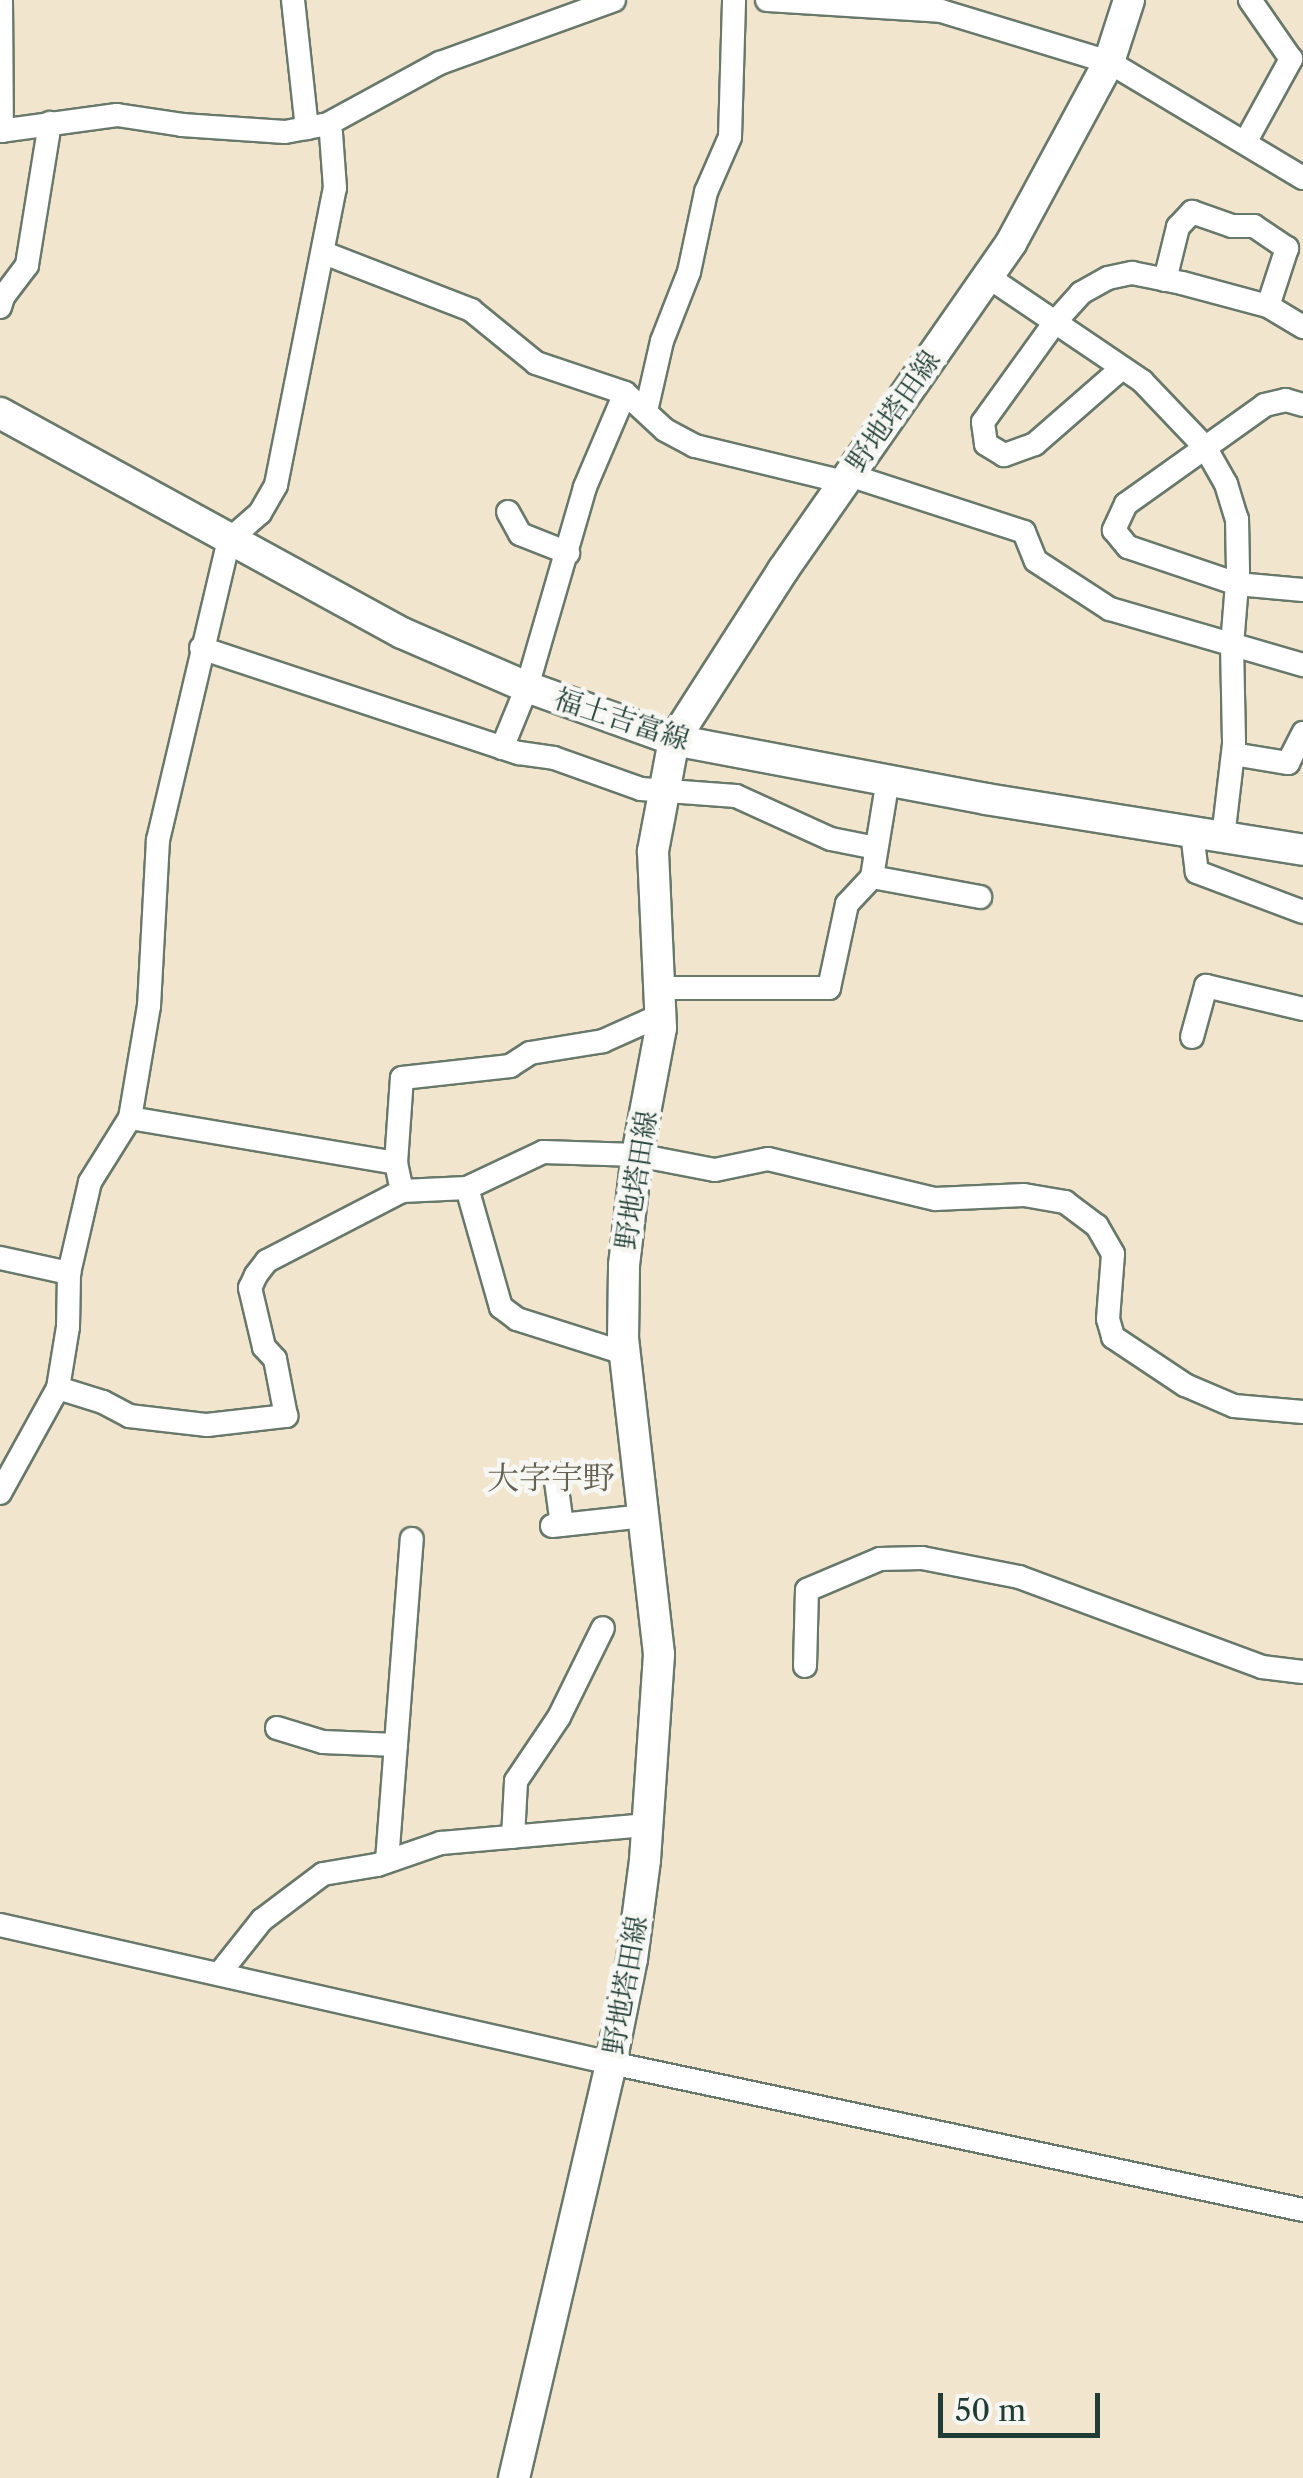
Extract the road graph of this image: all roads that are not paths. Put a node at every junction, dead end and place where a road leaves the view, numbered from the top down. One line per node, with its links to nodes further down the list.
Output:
1 (1, 0): 13 (street)
2 (293, 0): 12 (street)
3 (614, 0): 8 (street)
4 (734, 0): 27 (street)
5 (766, 0): 9 (street)
6 (1129, 0): 9 (main road, 野地塔田線)
7 (1250, 0): 10 (street)
8 (560, 10): 12 (street)
9 (1109, 62): 15 (street); 18 (main road, 野地塔田線)
10 (1297, 62): 15 (street)
11 (50, 123): 12 (street); 13 (street); 21 (street)
12 (306, 128)
13 (1, 131)
14 (331, 133): 17 (street)
15 (1246, 141): 16 (street)
16 (1303, 178)
17 (324, 253): 25 (street); 32 (street)
18 (987, 276): 22 (street); 30 (main road, 野地塔田線)
19 (1165, 280): 20 (street); 20 (street); 22 (street)
20 (1268, 306): 23 (street)
21 (0, 308)
22 (1055, 322): 24 (street); 24 (street)
23 (1303, 327)
24 (1122, 368): 29 (street)
25 (625, 393): 27 (street); 33 (street)
26 (1303, 406): 29 (street)
27 (646, 411): 30 (street)
28 (0, 413): 32 (main road, 福土吉富線)
29 (1205, 447): 34 (street); 34 (street)
30 (846, 479): 36 (street); 41 (main road, 野地塔田線)
31 (508, 512): 33 (street)
32 (229, 540): 37 (street); 39 (main road, 福土吉富線)
33 (568, 553): 39 (street)
34 (1237, 584): 35 (street); 36 (street)
35 (1303, 590)
36 (1232, 645): 38 (street); 43 (street)
37 (201, 648): 42 (street); 56 (street)
38 (1303, 665)
39 (527, 688): 41 (main road, 福土吉富線); 42 (street)
40 (1303, 733): 43 (street)
41 (674, 740): 44 (main road, 福土吉富線); 45 (main road, 野地塔田線)
42 (502, 748): 45 (street)
43 (1233, 754): 47 (street)
44 (888, 780): 46 (main road, 福土吉富線); 48 (street)
45 (662, 790): 48 (street); 53 (main road, 野地塔田線)
46 (1192, 833): 47 (main road, 福土吉富線); 52 (street)
47 (1223, 838): 49 (main road, 福土吉富線)
48 (876, 848): 50 (street)
49 (1303, 850)
50 (872, 877): 51 (street); 53 (street)
51 (980, 897)
52 (1303, 912)
53 (661, 1002): 57 (main road, 野地塔田線); 58 (street)
54 (1303, 1009): 55 (street)
55 (1192, 1037)
56 (130, 1118): 58 (street); 62 (street)
57 (637, 1155): 59 (street); 63 (main road, 野地塔田線); 65 (street)
58 (396, 1163): 60 (street)
59 (467, 1188): 60 (street); 63 (street)
60 (402, 1191): 64 (street)
61 (0, 1258): 62 (street)
62 (69, 1272): 64 (street)
63 (624, 1353): 68 (main road, 野地塔田線)
64 (58, 1388): 67 (street)
65 (1303, 1412)
66 (555, 1474): 68 (street)
67 (0, 1492)
68 (644, 1516): 75 (main road, 野地塔田線)
69 (412, 1539): 74 (street)
70 (603, 1628): 76 (street)
71 (805, 1666): 72 (street)
72 (1303, 1672)
73 (277, 1728): 74 (street)
74 (396, 1745): 77 (street)
75 (648, 1825): 76 (street); 80 (main road, 野地塔田線)
76 (513, 1836): 77 (street)
77 (387, 1861): 79 (street)
78 (0, 1924): 79 (street)
79 (218, 1974): 80 (street)
80 (611, 2063): 81 (street); 82 (main road, 野地塔田線)
81 (1303, 2210)
82 (514, 2478)

